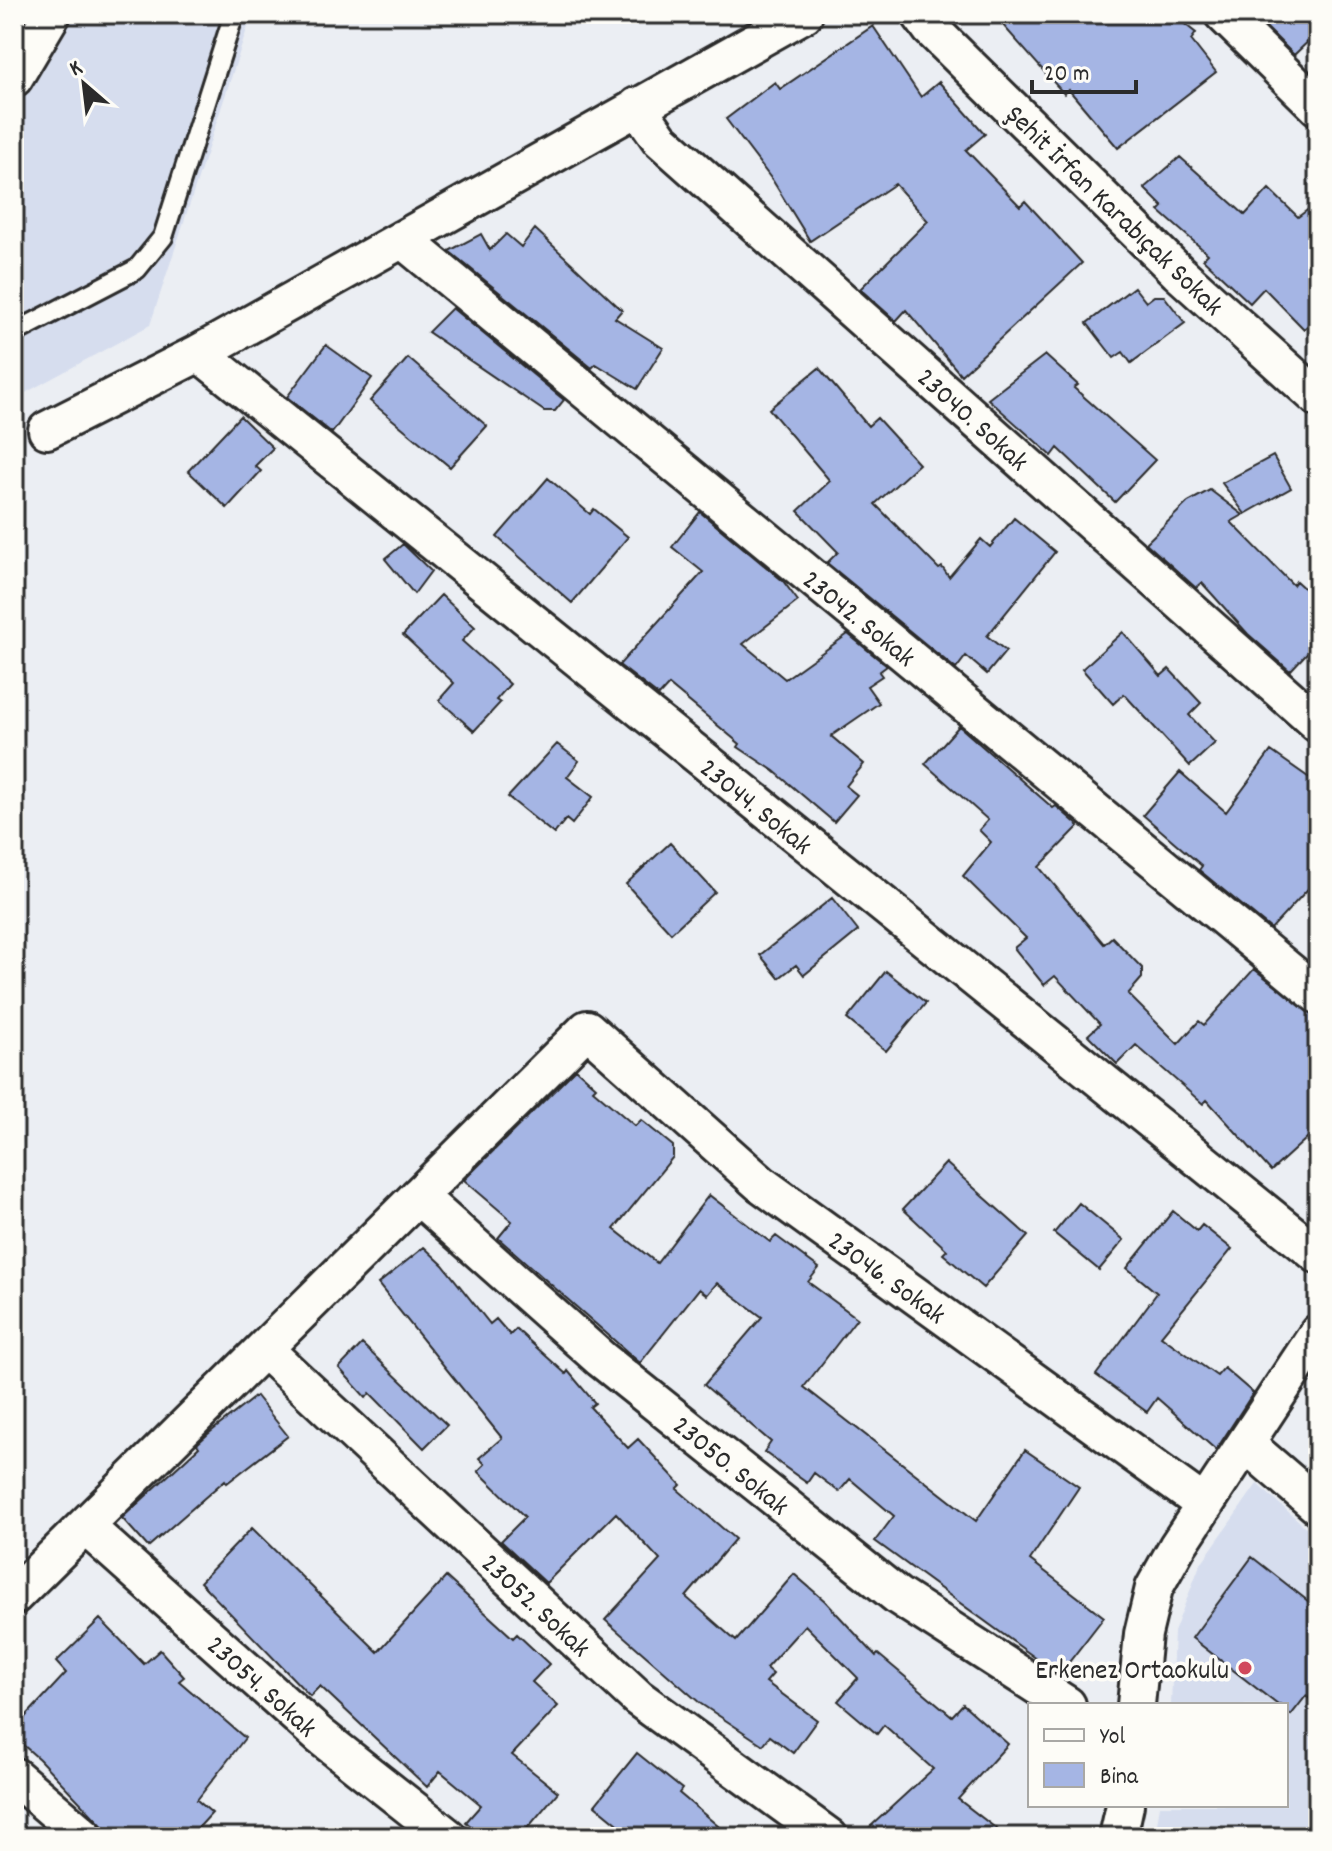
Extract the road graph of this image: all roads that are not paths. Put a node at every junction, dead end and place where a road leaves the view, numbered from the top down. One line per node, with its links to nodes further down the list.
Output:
1 (52, 14): 6 (street)
2 (234, 14): 10 (lane)
3 (804, 14): 7 (street)
4 (920, 14): 12 (street, Şehit İrfan Karabıçak Sokak)
5 (1223, 14): 8 (street)
6 (14, 78)
7 (637, 106): 9 (street); 14 (street, 23040. Sokak)
8 (1318, 107)
9 (402, 239): 11 (street); 15 (street, 23042. Sokak)
10 (14, 333)
11 (199, 353): 13 (street); 17 (street, 23044. Sokak)
12 (1318, 398)
13 (47, 430)
14 (1318, 724)
15 (1318, 995)
16 (418, 1196): 19 (street); 21 (street, 23046. Sokak); 25 (street, 23050. Sokak)
17 (1318, 1255)
18 (1318, 1333): 20 (street)
19 (264, 1349): 23 (street); 31 (street, 23052. Sokak)
20 (1246, 1444): 21 (street); 22 (street)
21 (1205, 1505): 26 (street)
22 (1318, 1506)
23 (85, 1526): 24 (street); 30 (street, 23054. Sokak)
24 (14, 1596)
25 (1064, 1703)
26 (1136, 1703)
27 (14, 1776): 29 (street)
28 (1125, 1807): 32 (street)
29 (85, 1837)
30 (448, 1837)
31 (829, 1837)
32 (1118, 1837)

